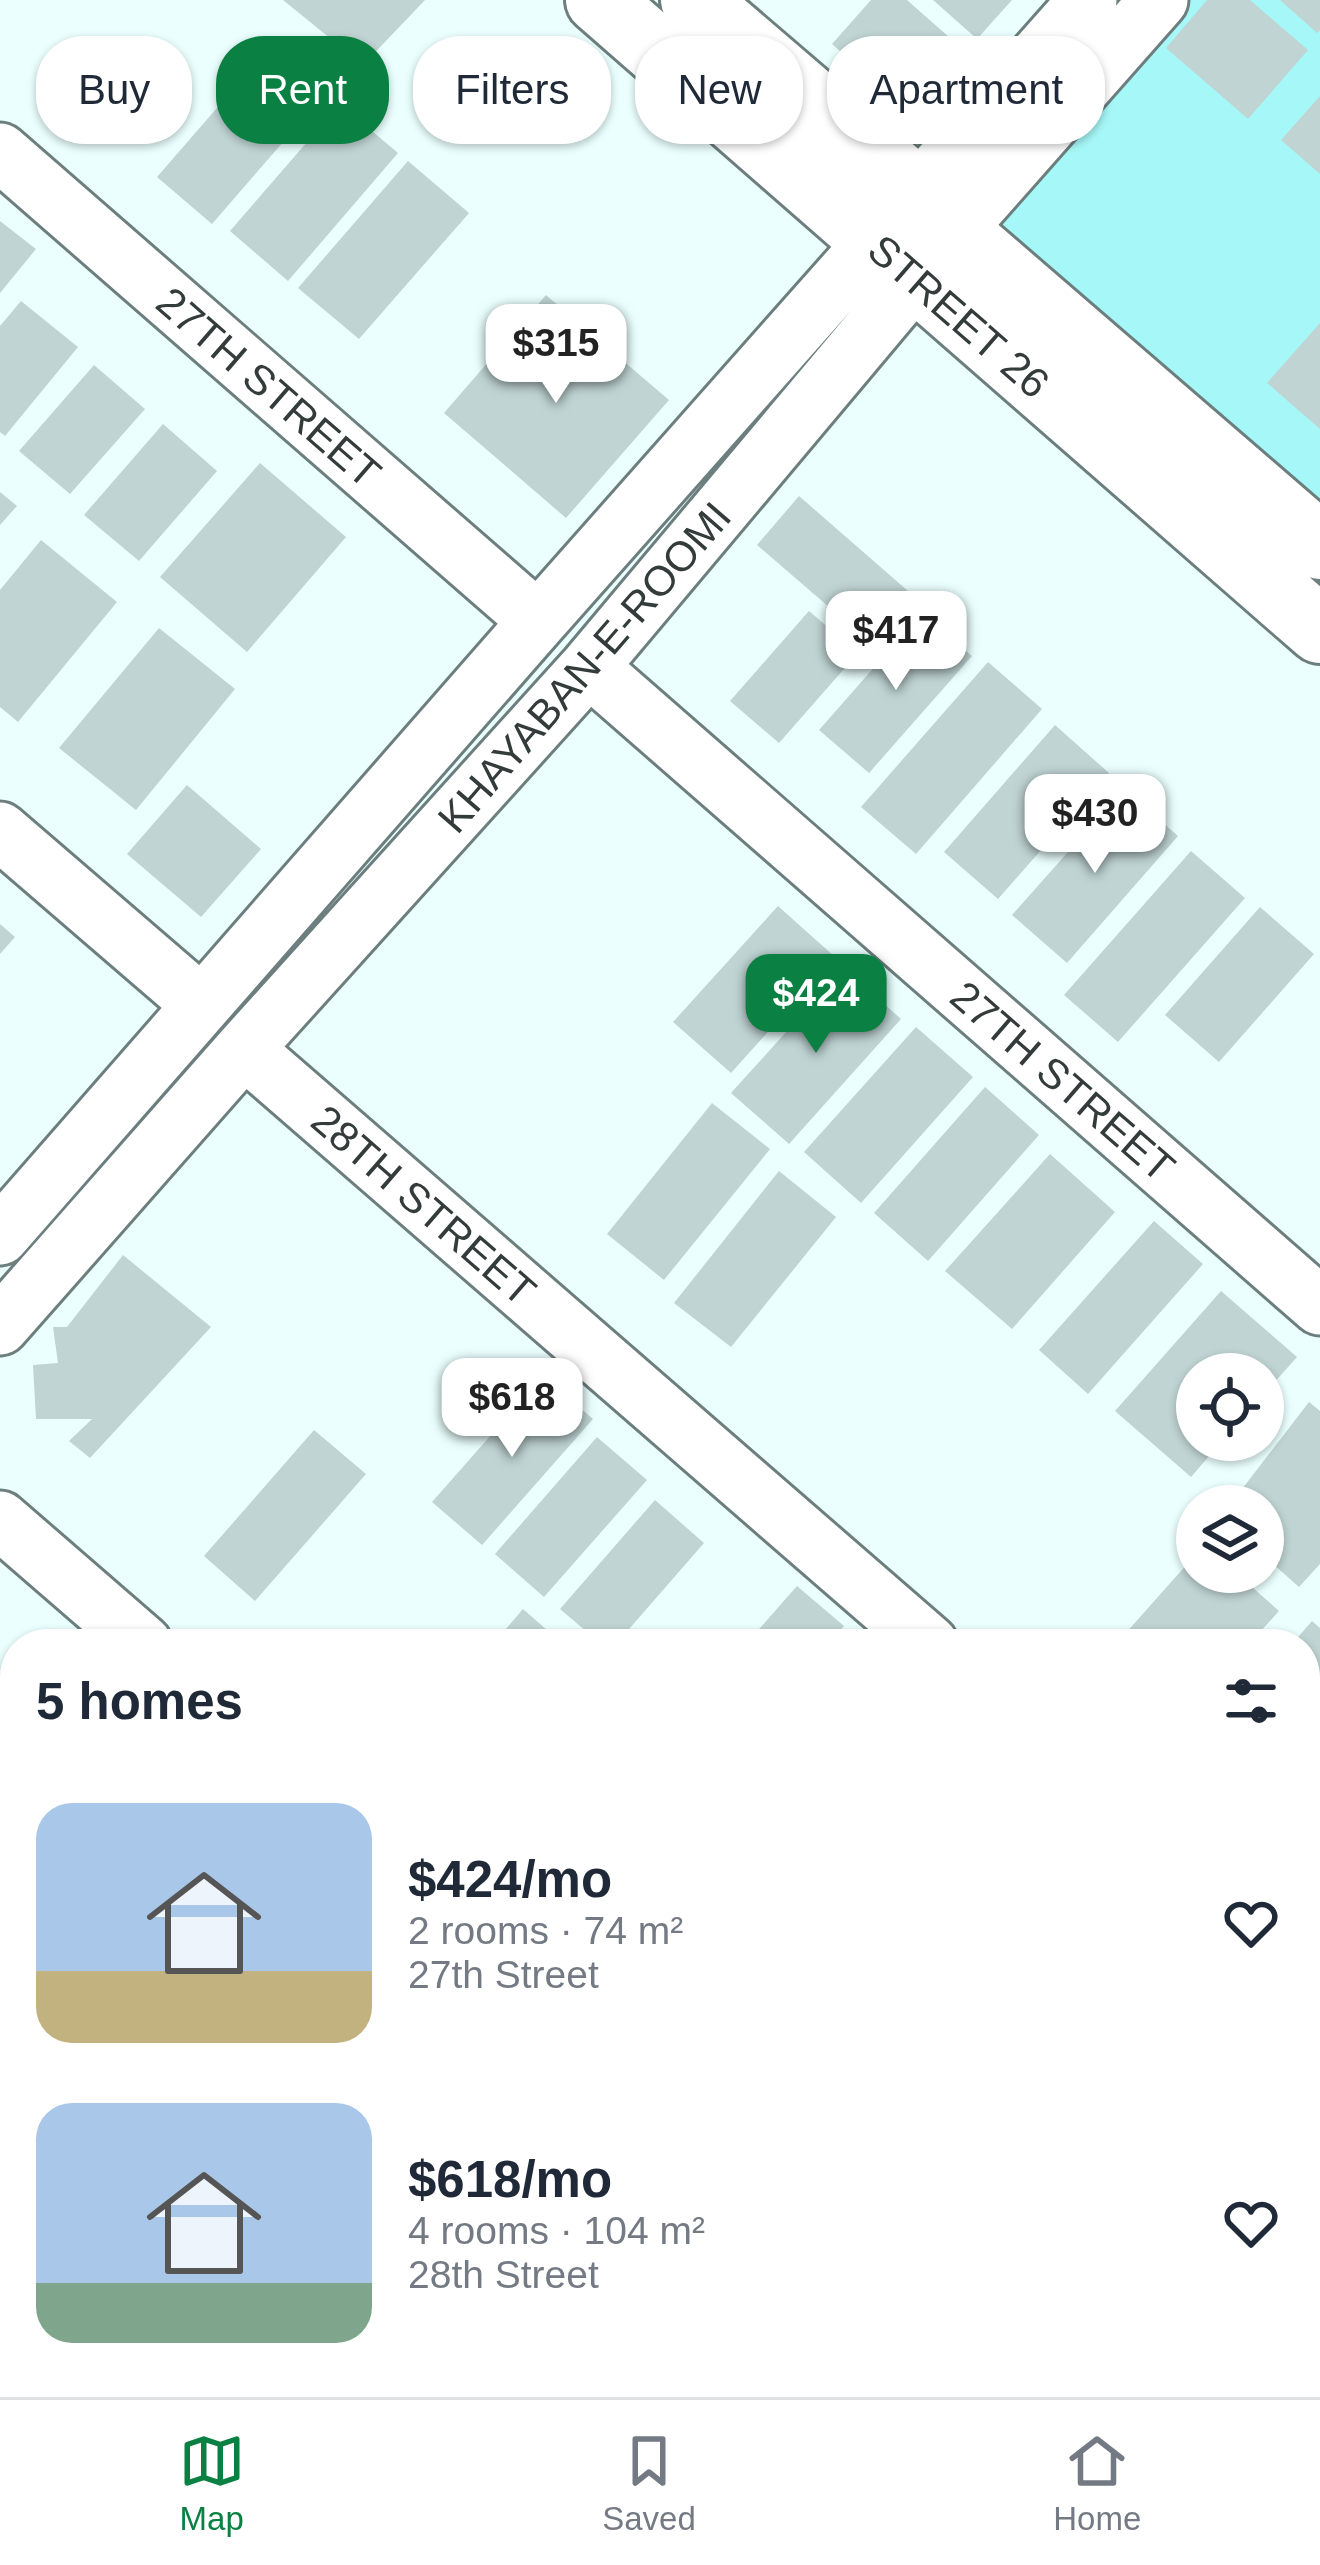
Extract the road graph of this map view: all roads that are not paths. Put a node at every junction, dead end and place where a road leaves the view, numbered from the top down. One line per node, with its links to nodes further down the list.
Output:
1 (599, 0): 6 (main road, STREET 26)
2 (694, 0): 6 (main road, STREET 26)
3 (1088, 0): 6 (street, KHAYABAN-E-ROOMI)
4 (1159, 0): 6 (street, KHAYABAN-E-ROOMI)
5 (0, 152): 8 (street, 27TH STREET)
6 (916, 236): 7 (main road, STREET 26); 8 (street, KHAYABAN-E-ROOMI); 9 (main road, STREET 26); 10 (street, KHAYABAN-E-ROOMI)
7 (1320, 547)
8 (538, 621): 12 (street, KHAYABAN-E-ROOMI)
9 (1320, 630)
10 (590, 667): 13 (street, KHAYABAN-E-ROOMI); 18 (street, 27TH STREET)
11 (0, 831): 12 (street)
12 (202, 1005): 14 (street, KHAYABAN-E-ROOMI)
13 (244, 1049): 15 (street, KHAYABAN-E-ROOMI); 22 (street, 28TH STREET)
14 (62, 1165): 15 (street); 16 (street, KHAYABAN-E-ROOMI)
15 (106, 1205): 17 (street, KHAYABAN-E-ROOMI)
16 (3, 1233): 17 (street)
17 (56, 1262): 19 (street, KHAYABAN-E-ROOMI)
18 (1320, 1306)
19 (0, 1326)
20 (0, 1520): 21 (street)
21 (126, 1629)
22 (912, 1629)

